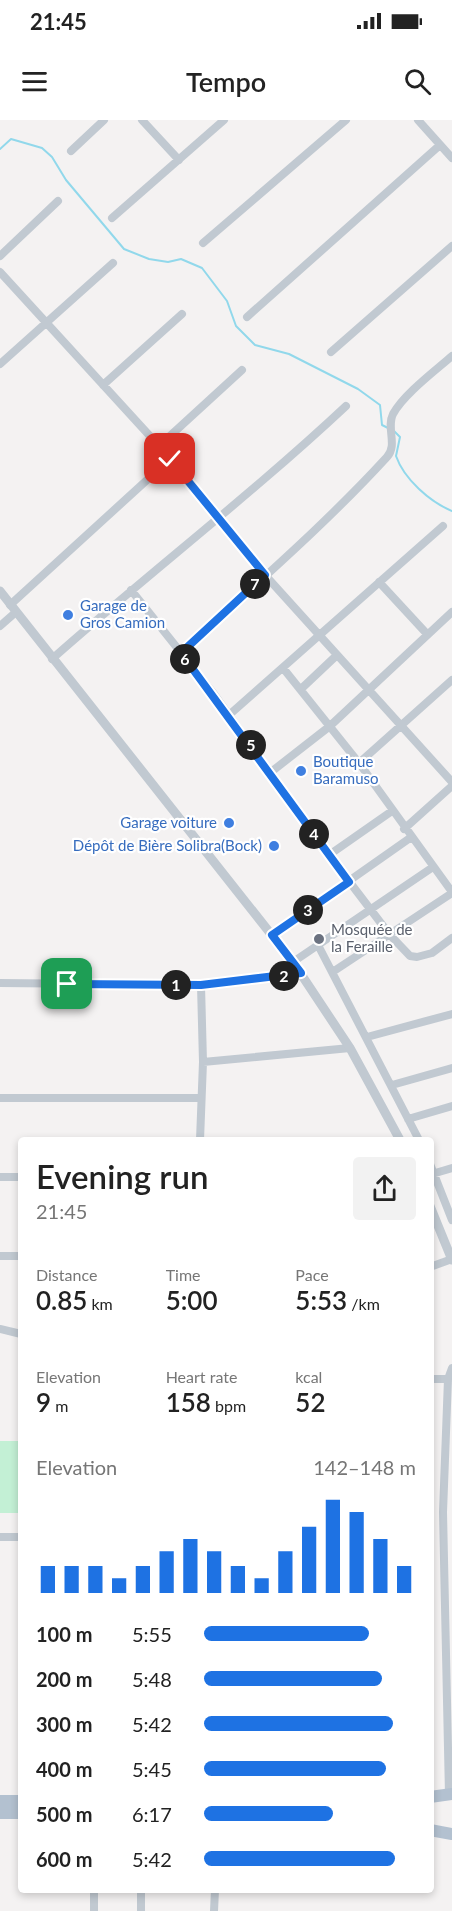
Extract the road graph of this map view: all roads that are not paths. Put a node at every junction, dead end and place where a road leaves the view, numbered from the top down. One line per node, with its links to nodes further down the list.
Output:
1 (104, 120): 7 (street)
2 (142, 120): 9 (street)
3 (224, 120): 9 (street)
4 (345, 120): 12 (street)
5 (418, 120): 6 (street)
6 (440, 145): 8 (street); 18 (street)
7 (71, 151)
8 (452, 158)
9 (179, 160): 11 (street)
10 (58, 201): 14 (street)
11 (112, 218)
12 (203, 243)
13 (452, 246): 20 (street)
14 (0, 256)
15 (113, 263): 19 (street)
16 (0, 272): 19 (street)
17 (182, 314): 24 (street)
18 (247, 317)
19 (46, 322): 22 (street); 24 (street)
20 (331, 352)
21 (452, 356): 30 (street)
22 (0, 364)
23 (242, 370): 26 (street)
24 (103, 385): 26 (street)
25 (346, 406): 28 (street)
26 (159, 446): 27 (street)
27 (170, 459): 28 (street); 34 (street)
28 (218, 518): 30 (street); 32 (street)
29 (443, 526): 31 (street)
30 (265, 575): 38 (street); 39 (street)
31 (379, 582): 37 (street); 38 (street)
32 (131, 590): 39 (street); 41 (street)
33 (0, 591): 34 (street)
34 (13, 609): 36 (street); 41 (street)
35 (452, 612): 37 (street)
36 (0, 626)
37 (427, 634): 45 (street)
38 (318, 635): 40 (street); 42 (street)
39 (181, 653): 46 (street)
40 (337, 655): 44 (street); 45 (street)
41 (52, 659): 60 (street)
42 (283, 668): 44 (street); 46 (street)
43 (452, 680): 48 (street)
44 (301, 689): 47 (street)
45 (369, 691): 47 (street); 48 (street)
46 (229, 716): 50 (street)
47 (330, 726): 49 (street); 50 (street)
48 (401, 726): 49 (street); 51 (street)
49 (359, 763): 52 (street)
50 (271, 772): 55 (street)
51 (452, 784): 53 (street)
52 (392, 811): 53 (street); 55 (street)
53 (404, 829): 54 (street)
54 (410, 838): 56 (street); 57 (street)
55 (329, 855): 57 (street)
56 (433, 867): 58 (street); 59 (street)
57 (349, 882): 59 (street); 60 (street)
58 (452, 893): 61 (street)
59 (370, 910): 61 (street); 63 (street)
60 (272, 935): 64 (street)
61 (390, 935): 62 (street); 65 (street)
62 (452, 938)
63 (319, 947): 64 (street); 65 (street)
64 (293, 962): 66 (street)
65 (334, 971): 70 (street)
66 (301, 973): 68 (street); 71 (street)
67 (0, 983): 68 (street)
68 (201, 985): 72 (street)
69 (452, 1014): 70 (street)
70 (367, 1037): 74 (street)
71 (350, 1048): 72 (street); 80 (street)
72 (203, 1062): 76 (street)
73 (452, 1068): 74 (street)
74 (392, 1085): 78 (street)
75 (0, 1098): 76 (street)
76 (200, 1098): 79 (street)
77 (452, 1106): 78 (street)
78 (408, 1119): 81 (street)
79 (200, 1137)
80 (398, 1137)
81 (417, 1137)
82 (452, 1168): 83 (street)
83 (434, 1173)
84 (434, 1175): 88 (street)
85 (0, 1177): 86 (street)
86 (18, 1177)
87 (434, 1216): 91 (street)
88 (452, 1220)
89 (0, 1256): 90 (street)
90 (18, 1256)
91 (452, 1260): 92 (street)
92 (434, 1266)
93 (0, 1329): 94 (street)
94 (18, 1333)
95 (452, 1368): 97 (street)
96 (434, 1379): 97 (street)
97 (448, 1379): 98 (street)
98 (448, 1512): 101 (street)
99 (0, 1537): 100 (street)
100 (18, 1537)
101 (450, 1795): 102 (main road)
102 (434, 1797)
103 (0, 1801): 104 (main road)
104 (18, 1801)
105 (0, 1813): 106 (main road)
106 (18, 1813)
107 (434, 1831): 108 (main road)
108 (452, 1834)
109 (94, 1893): 112 (street)
110 (141, 1893): 113 (street)
111 (215, 1893): 114 (street)
112 (94, 1911)
113 (141, 1911)
114 (214, 1911)

